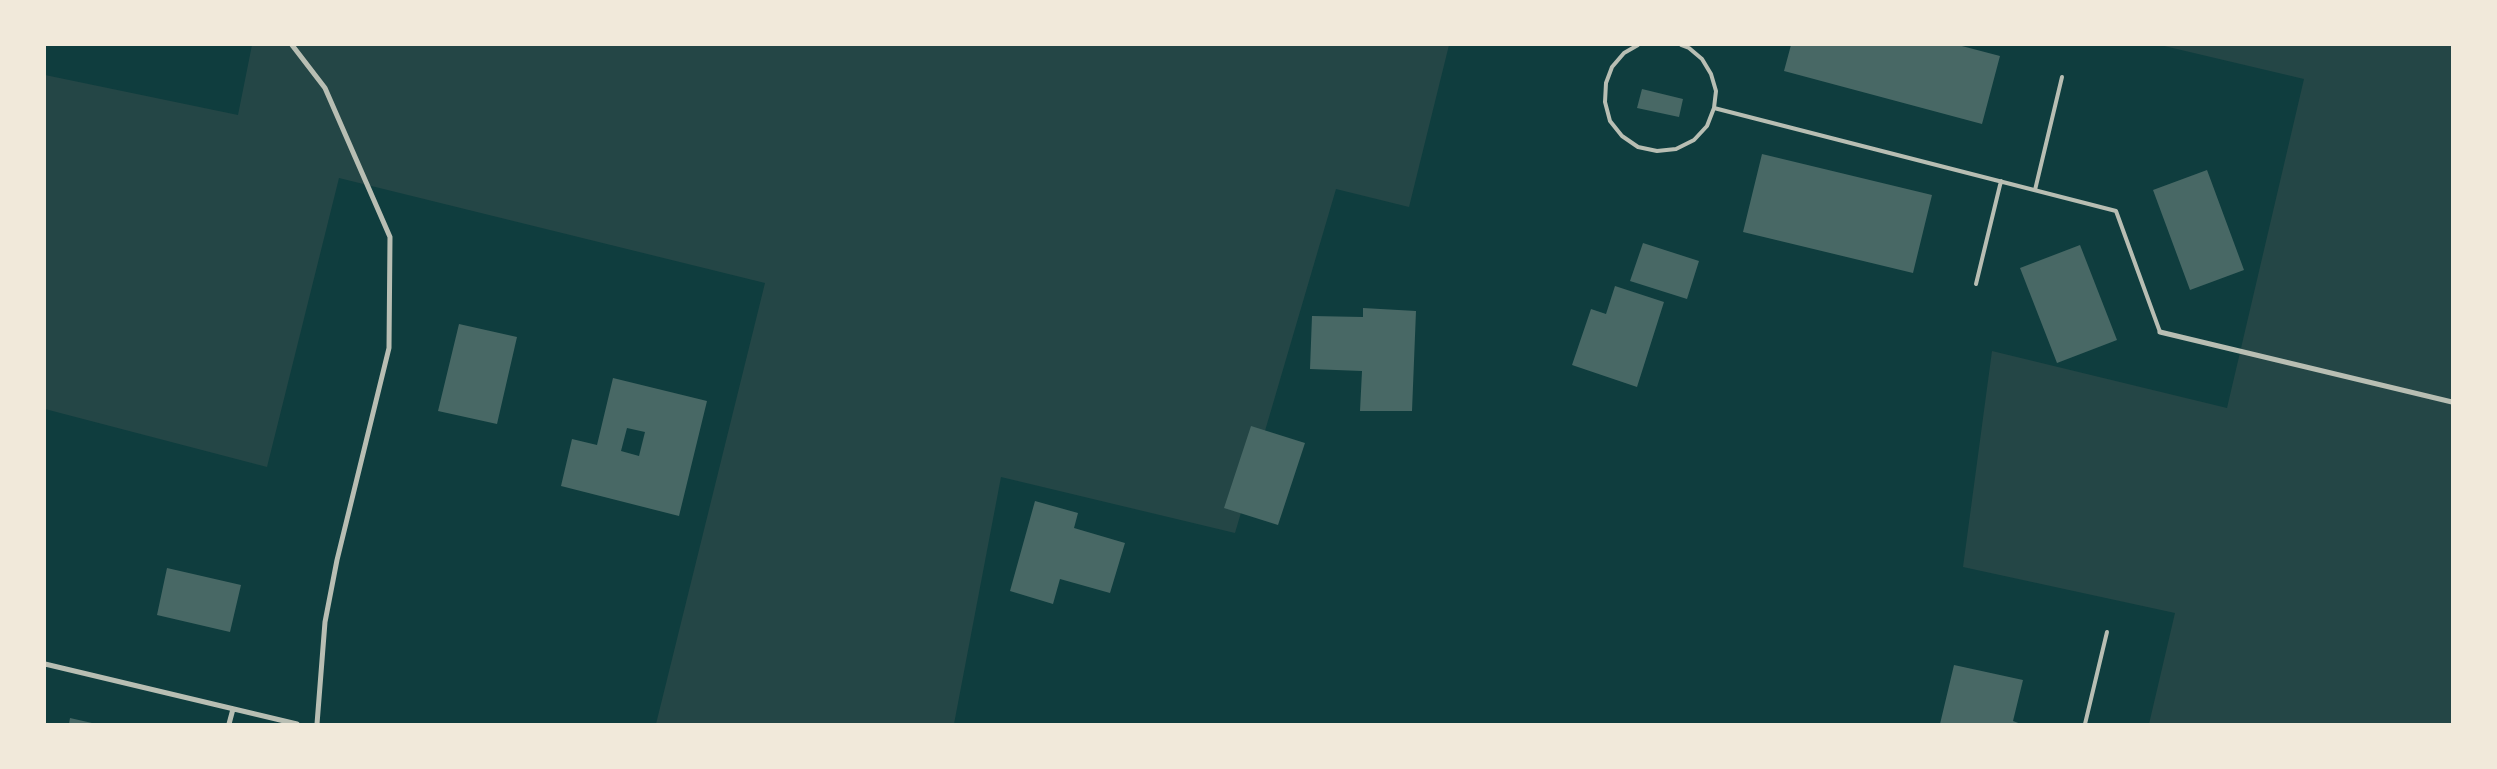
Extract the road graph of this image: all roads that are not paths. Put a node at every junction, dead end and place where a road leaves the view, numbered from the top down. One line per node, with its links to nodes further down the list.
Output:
1 (292, 45): 16 (street)
2 (1638, 45): 5 (lane)
3 (1682, 45): 5 (lane)
4 (2062, 77): 7 (lane)
5 (1714, 108): 6 (lane)
6 (2001, 181): 7 (lane); 8 (lane)
7 (2035, 190): 9 (lane)
8 (1976, 284)
9 (2160, 332): 10 (street)
10 (2452, 402)
11 (2107, 632): 17 (lane)
12 (45, 664): 13 (street)
13 (233, 709): 14 (street); 15 (street)
14 (229, 724)
15 (297, 724)
16 (317, 724)
17 (2085, 724)

